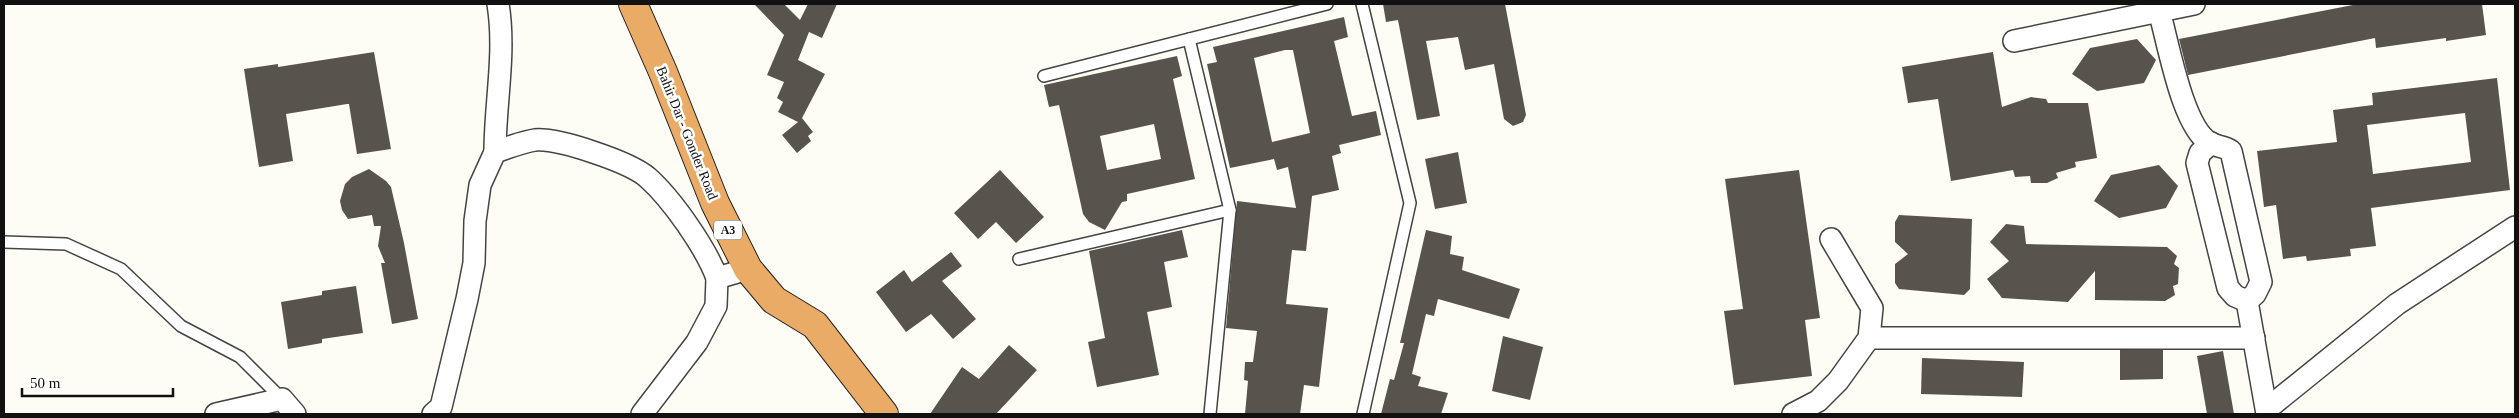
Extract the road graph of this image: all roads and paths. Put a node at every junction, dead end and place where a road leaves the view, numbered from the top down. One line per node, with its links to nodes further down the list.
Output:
1 (498, 4): 11 (street)
2 (633, 4): 17 (highway, Bahir Dar - Gonder Road / A3)
3 (1327, 4): 7 (lane)
4 (1362, 4): 29 (lane)
5 (2194, 4): 6 (street)
6 (2159, 11): 8 (street); 10 (street)
7 (1188, 39): 9 (lane); 12 (lane)
8 (2014, 40)
9 (1044, 76)
10 (2210, 143): 19 (street); 19 (street)
11 (495, 152): 18 (street); 25 (street)
12 (1230, 210): 16 (lane); 28 (lane)
13 (2515, 227): 23 (street)
14 (1831, 238): 20 (street)
15 (4, 242): 22 (lane)
16 (1019, 259)
17 (748, 269): 18 (street); 27 (highway, Bahir Dar - Gonder Road / A3)
18 (717, 278): 26 (street)
19 (2247, 301): 21 (street)
20 (1869, 338): 21 (street); 30 (street)
21 (2254, 338): 23 (street)
22 (289, 407): 24 (street)
23 (2267, 411)
24 (216, 414)
25 (433, 414)
26 (642, 414)
27 (884, 414)
28 (1210, 414)
29 (1363, 414)
30 (1793, 414)

